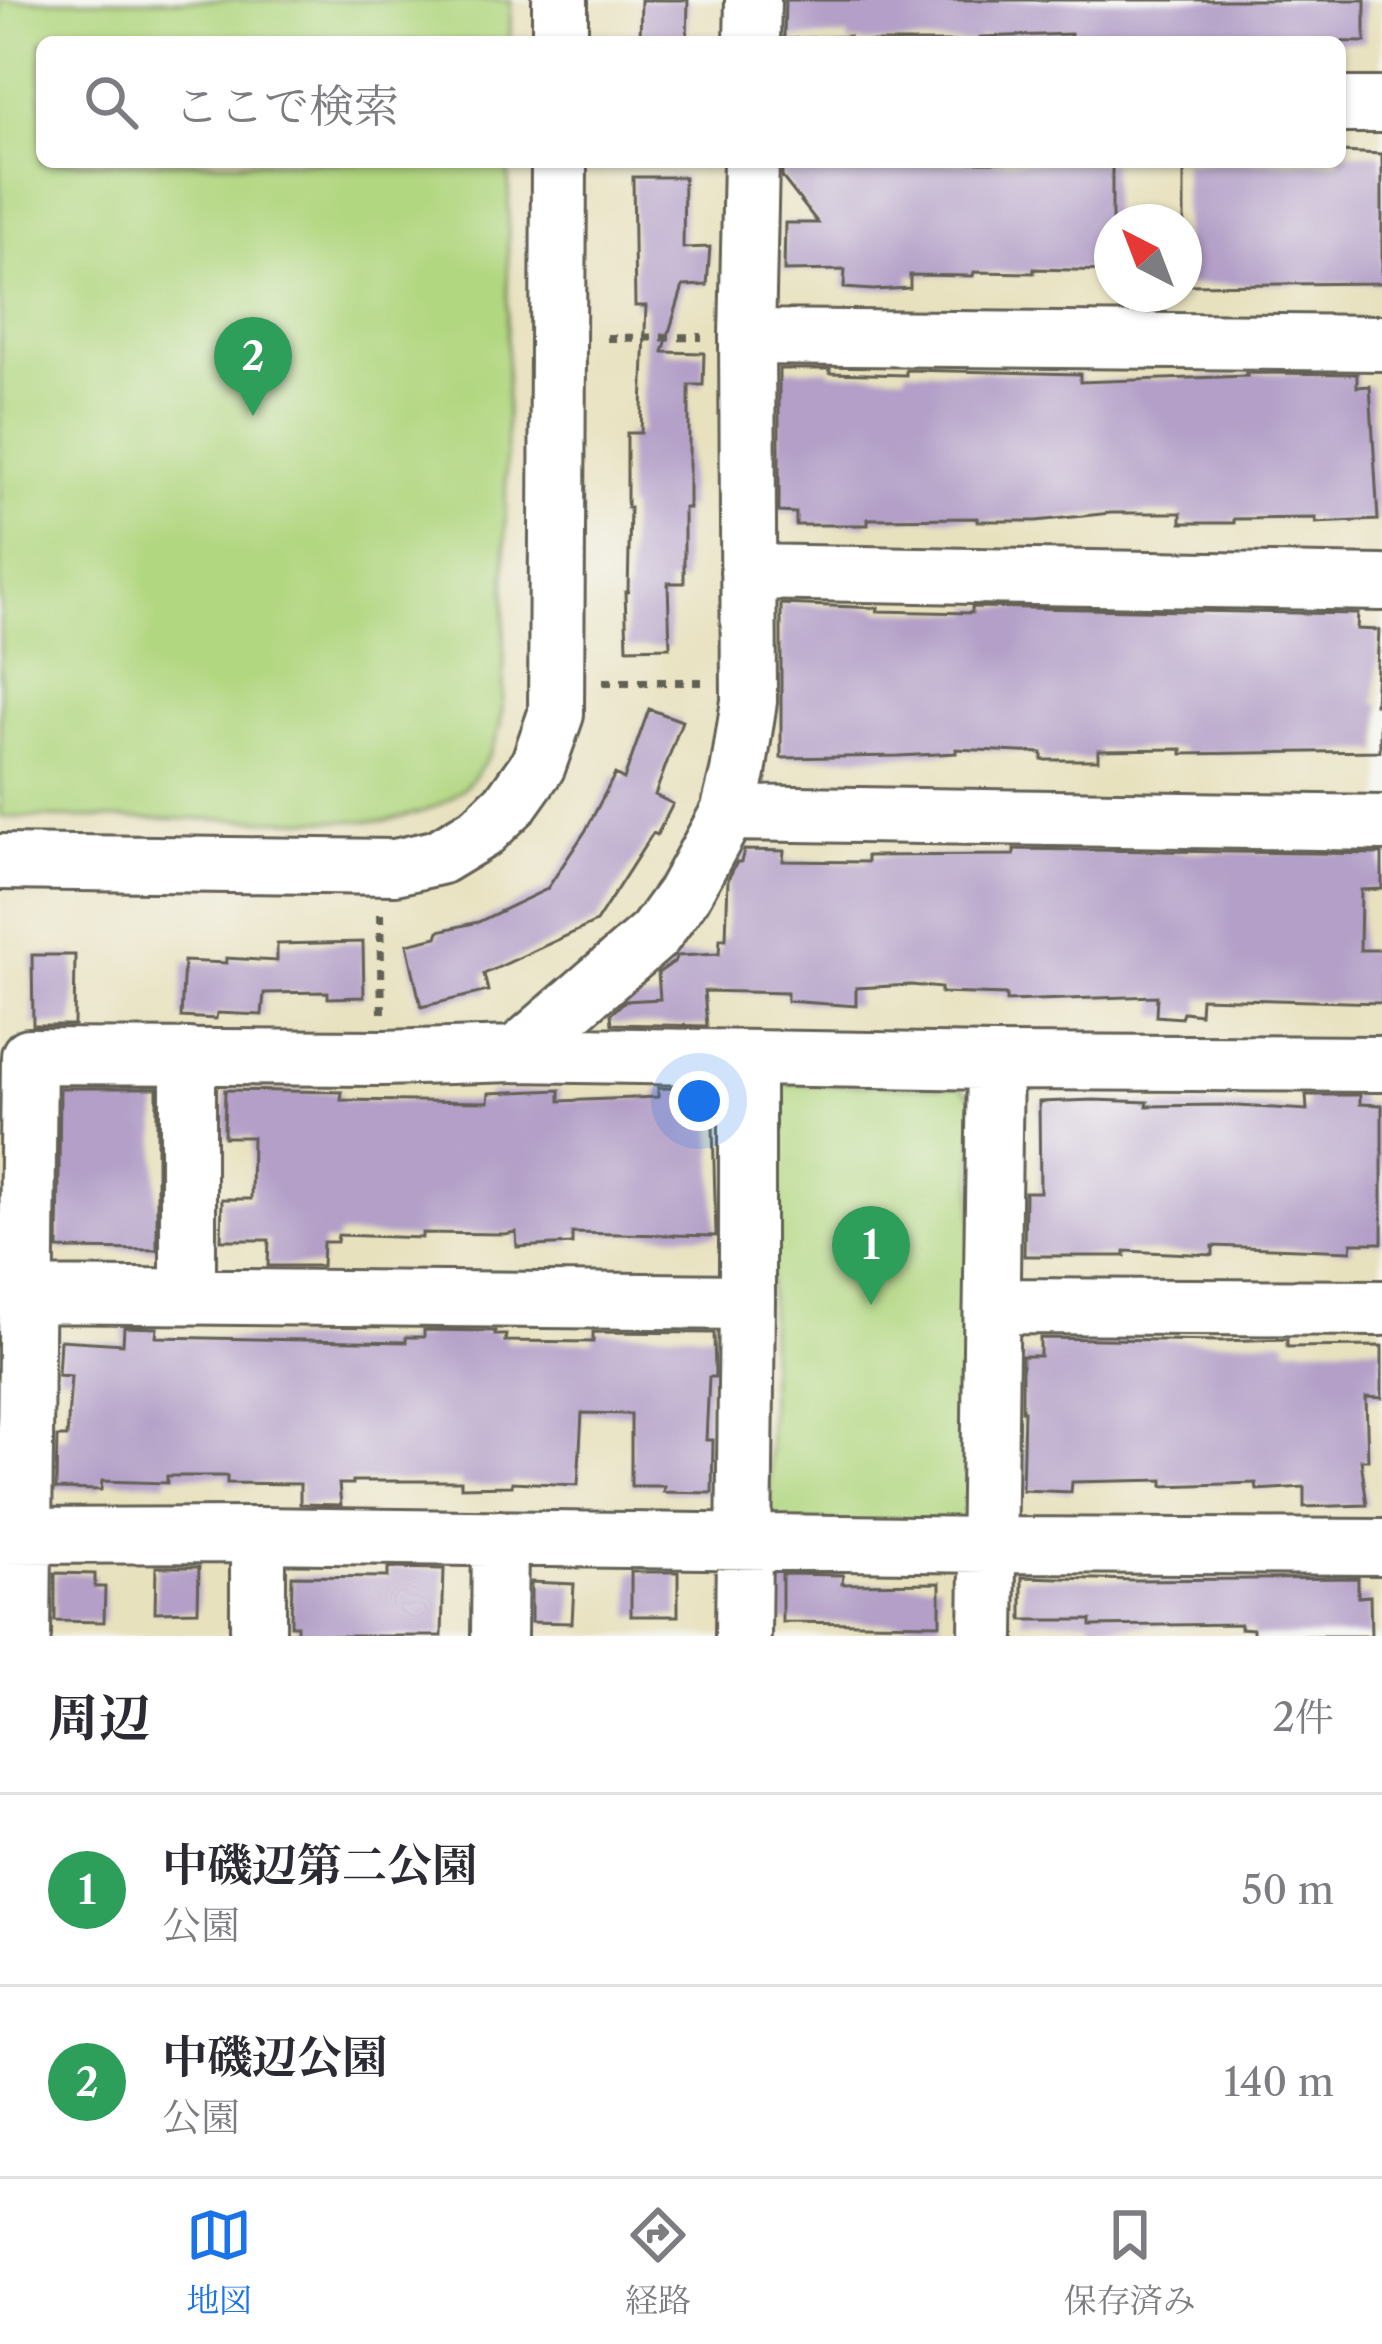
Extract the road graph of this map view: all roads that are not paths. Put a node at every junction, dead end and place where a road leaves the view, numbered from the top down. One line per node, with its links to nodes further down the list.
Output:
1 (560, 0): 3 (street)
2 (753, 0): 4 (street)
3 (560, 36)
4 (752, 36)
5 (1346, 104): 6 (street)
6 (1382, 105)
7 (559, 168): 15 (street)
8 (751, 168): 9 (street)
9 (747, 337): 10 (street); 11 (street)
10 (1382, 343)
11 (748, 572): 12 (street); 13 (street)
12 (1382, 583)
13 (728, 813): 14 (street); 16 (street)
14 (1382, 823)
15 (0, 862)
16 (516, 1054): 17 (street); 18 (street)
17 (188, 1056): 21 (street); 22 (street)
18 (747, 1058): 19 (street); 23 (street)
19 (994, 1062): 20 (street); 24 (street)
20 (1382, 1064)
21 (25, 1295): 22 (street); 27 (street)
22 (188, 1296): 23 (street)
23 (747, 1302): 29 (street)
24 (992, 1306): 25 (street); 30 (street)
25 (1382, 1309)
26 (258, 1535): 27 (street); 28 (street); 33 (street)
27 (12, 1536): 32 (street)
28 (500, 1538): 29 (street); 34 (street)
29 (744, 1542): 30 (street); 35 (street)
30 (988, 1545): 31 (street); 36 (street)
31 (1382, 1547)
32 (23, 1636)
33 (257, 1636)
34 (499, 1636)
35 (743, 1636)
36 (987, 1636)

